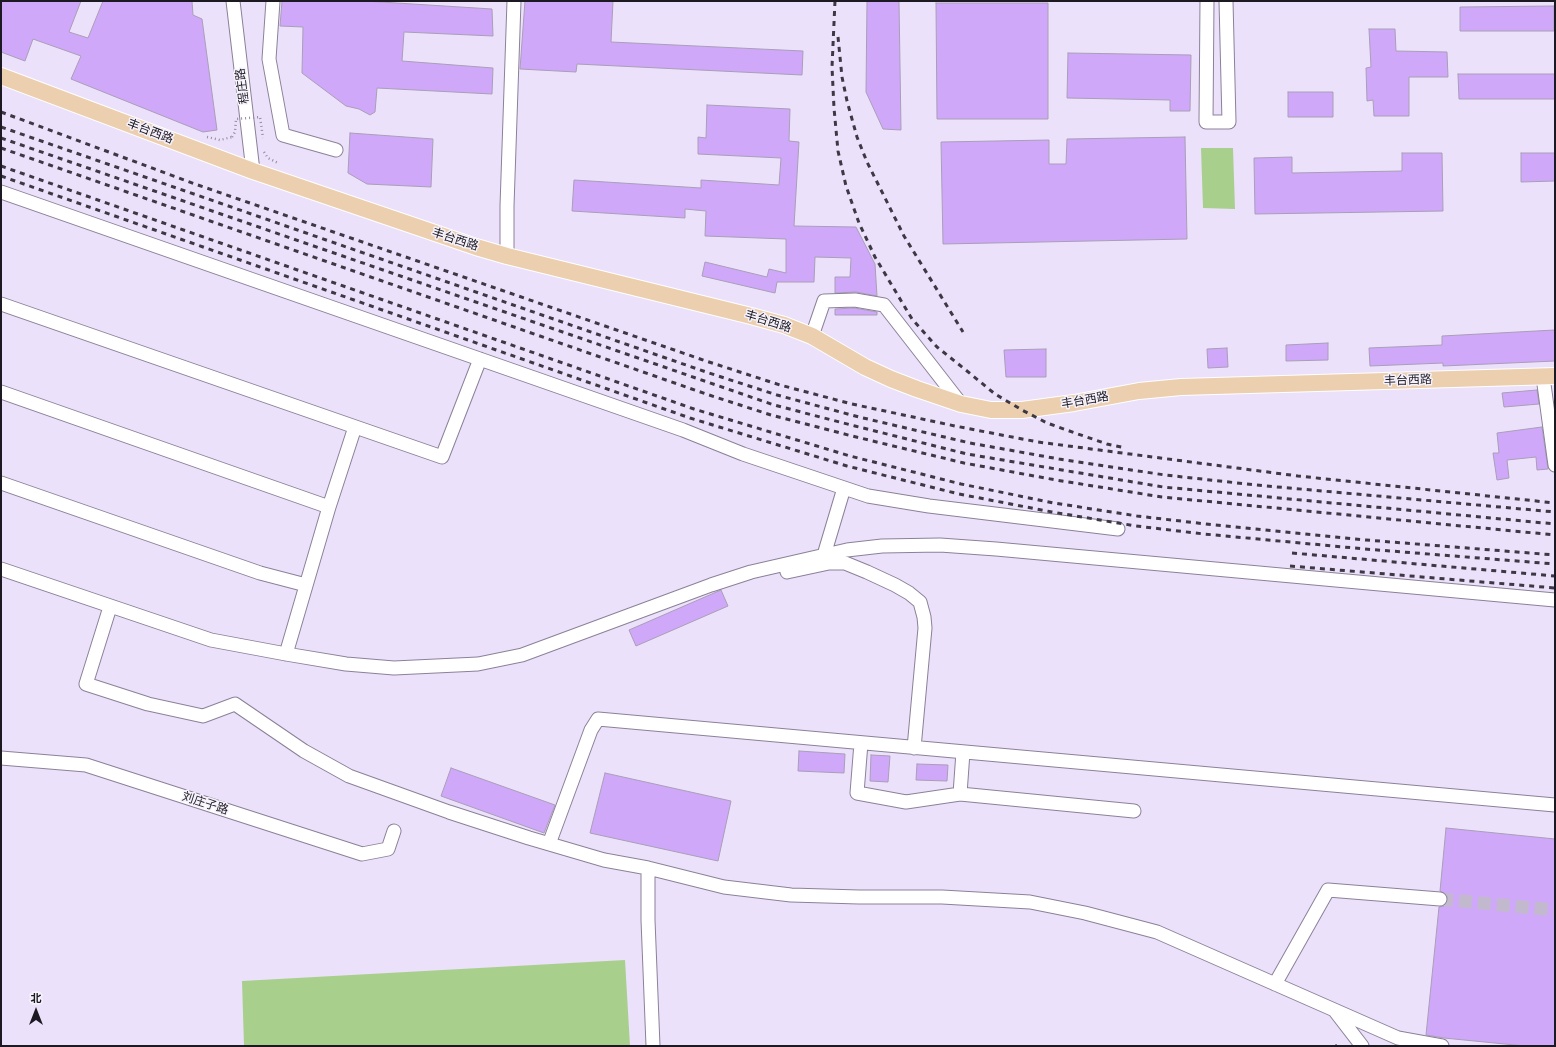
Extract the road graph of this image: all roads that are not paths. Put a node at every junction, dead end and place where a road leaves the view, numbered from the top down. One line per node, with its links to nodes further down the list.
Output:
1 (233, 1): 8 (street, 程庄路)
2 (273, 1): 7 (street)
3 (514, 1): 10 (street)
4 (1207, 1): 5 (street)
5 (1226, 1)
6 (1, 76): 8 (main road, 丰台西路)
7 (336, 150)
8 (253, 171): 10 (main road, 丰台西路)
9 (1, 192): 13 (street)
10 (507, 256): 12 (main road, 丰台西路)
11 (1, 304): 17 (street)
12 (812, 336): 16 (main road, 丰台西路); 16 (street)
13 (480, 359): 17 (street); 20 (street)
14 (1549, 377): 16 (main road, 丰台西路); 18 (street)
15 (1, 392): 21 (street)
16 (961, 404)
17 (355, 427): 21 (street)
18 (1555, 465)
19 (1, 483): 26 (street)
20 (844, 488): 22 (street); 23 (street)
21 (329, 507): 26 (street)
22 (1118, 530)
23 (824, 555): 25 (street); 27 (street)
24 (1, 569): 28 (street)
25 (751, 572): 29 (street); 31 (street)
26 (306, 585): 29 (street)
27 (1555, 600)
28 (110, 607): 29 (street); 38 (street)
29 (286, 654)
30 (861, 743): 31 (street); 34 (street); 38 (street)
31 (914, 748): 32 (street)
32 (963, 752): 34 (street); 35 (street)
33 (1, 758): 37 (street, 刘庄子路)
34 (960, 794): 36 (street)
35 (1555, 805)
36 (1134, 811)
37 (394, 831)
38 (549, 844): 39 (street)
39 (648, 868): 41 (street); 43 (street)
40 (1440, 899): 41 (street)
41 (1274, 984): 42 (street)
42 (1334, 1010): 44 (street); 45 (street)
43 (653, 1046)
44 (1362, 1046)
45 (1442, 1046)

